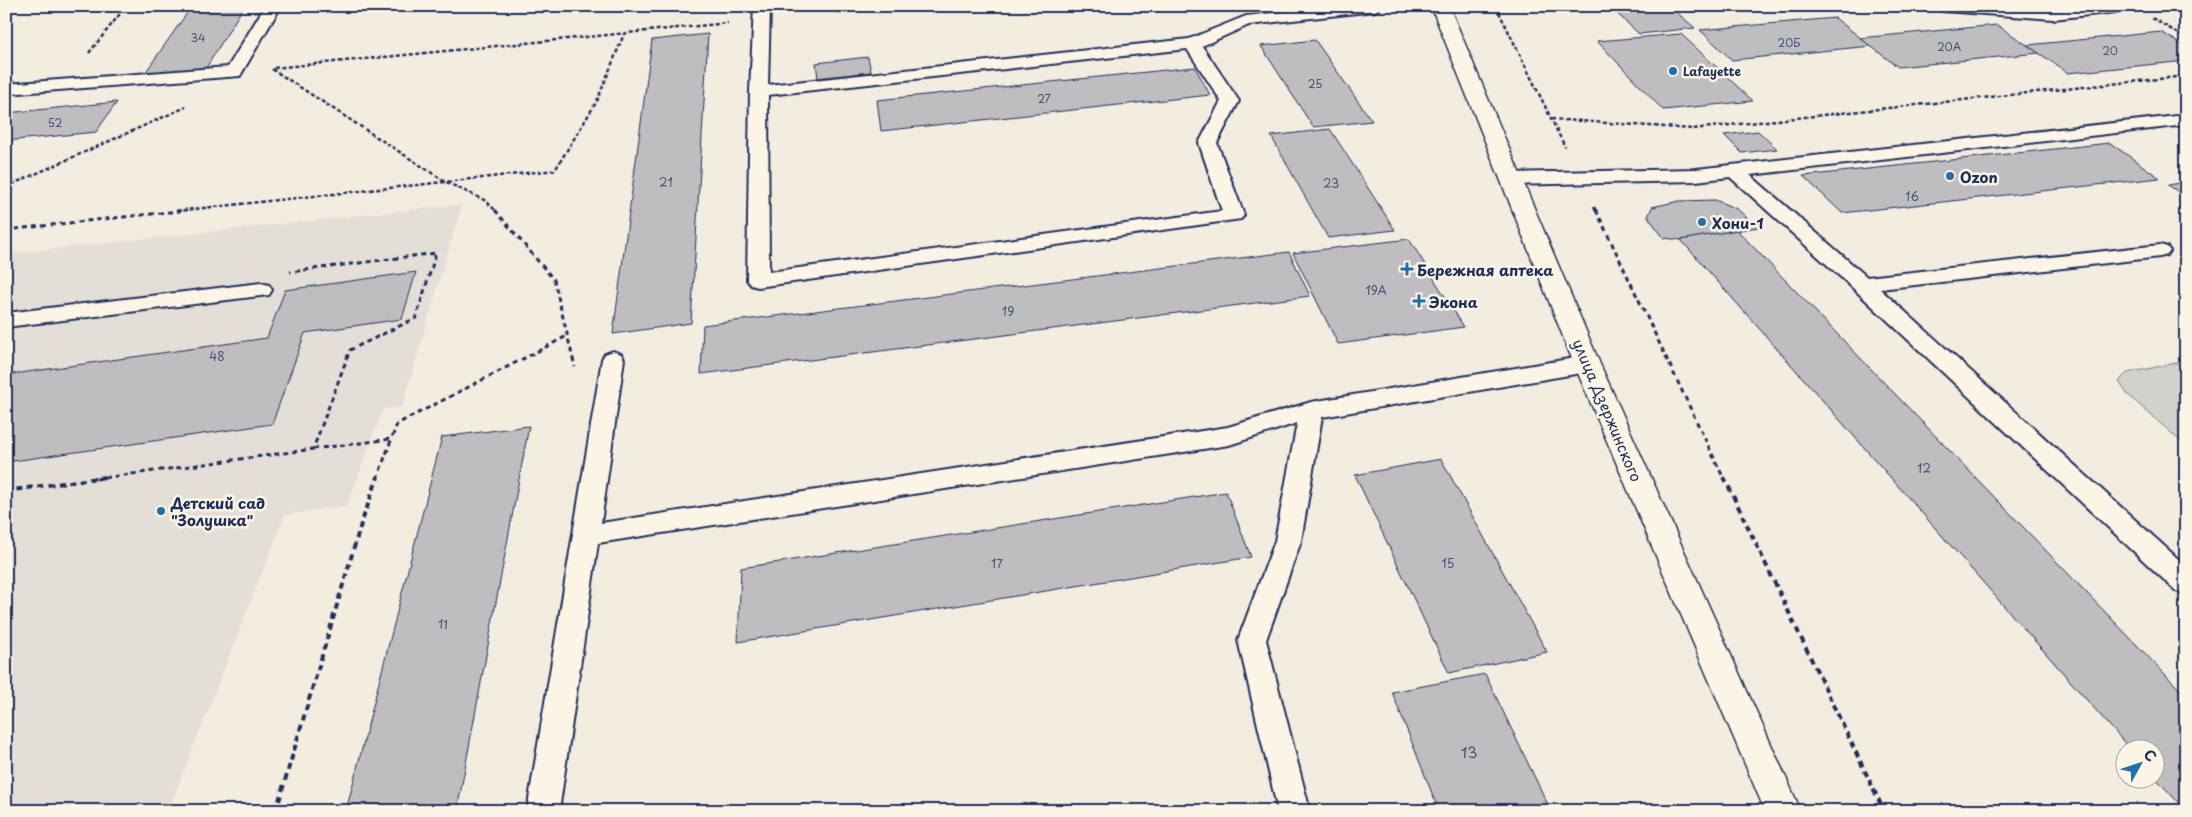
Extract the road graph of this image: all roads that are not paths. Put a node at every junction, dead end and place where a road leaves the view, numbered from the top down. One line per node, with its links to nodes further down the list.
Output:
1 (273, 6): 8 (lane)
2 (1375, 6): 7 (lane)
3 (1440, 6): 12 (street, улица Дзержинского)
4 (1943, 6): 5 (lane)
5 (2125, 6)
6 (761, 13): 9 (lane)
7 (1192, 44): 9 (lane); 9 (lane)
8 (6, 90)
9 (759, 91)
10 (2185, 120): 11 (lane)
11 (1735, 171): 12 (lane); 14 (lane)
12 (1511, 179): 18 (street, улица Дзержинского)
13 (2160, 251): 14 (lane)
14 (1862, 284): 21 (lane)
15 (262, 290): 16 (lane)
16 (6, 320)
17 (613, 359): 20 (lane)
18 (1587, 364): 19 (lane); 24 (street, улица Дзержинского)
19 (1311, 410): 20 (lane); 23 (lane)
20 (586, 534): 22 (lane)
21 (2186, 583)
22 (543, 811)
23 (1294, 811)
24 (1783, 811)

